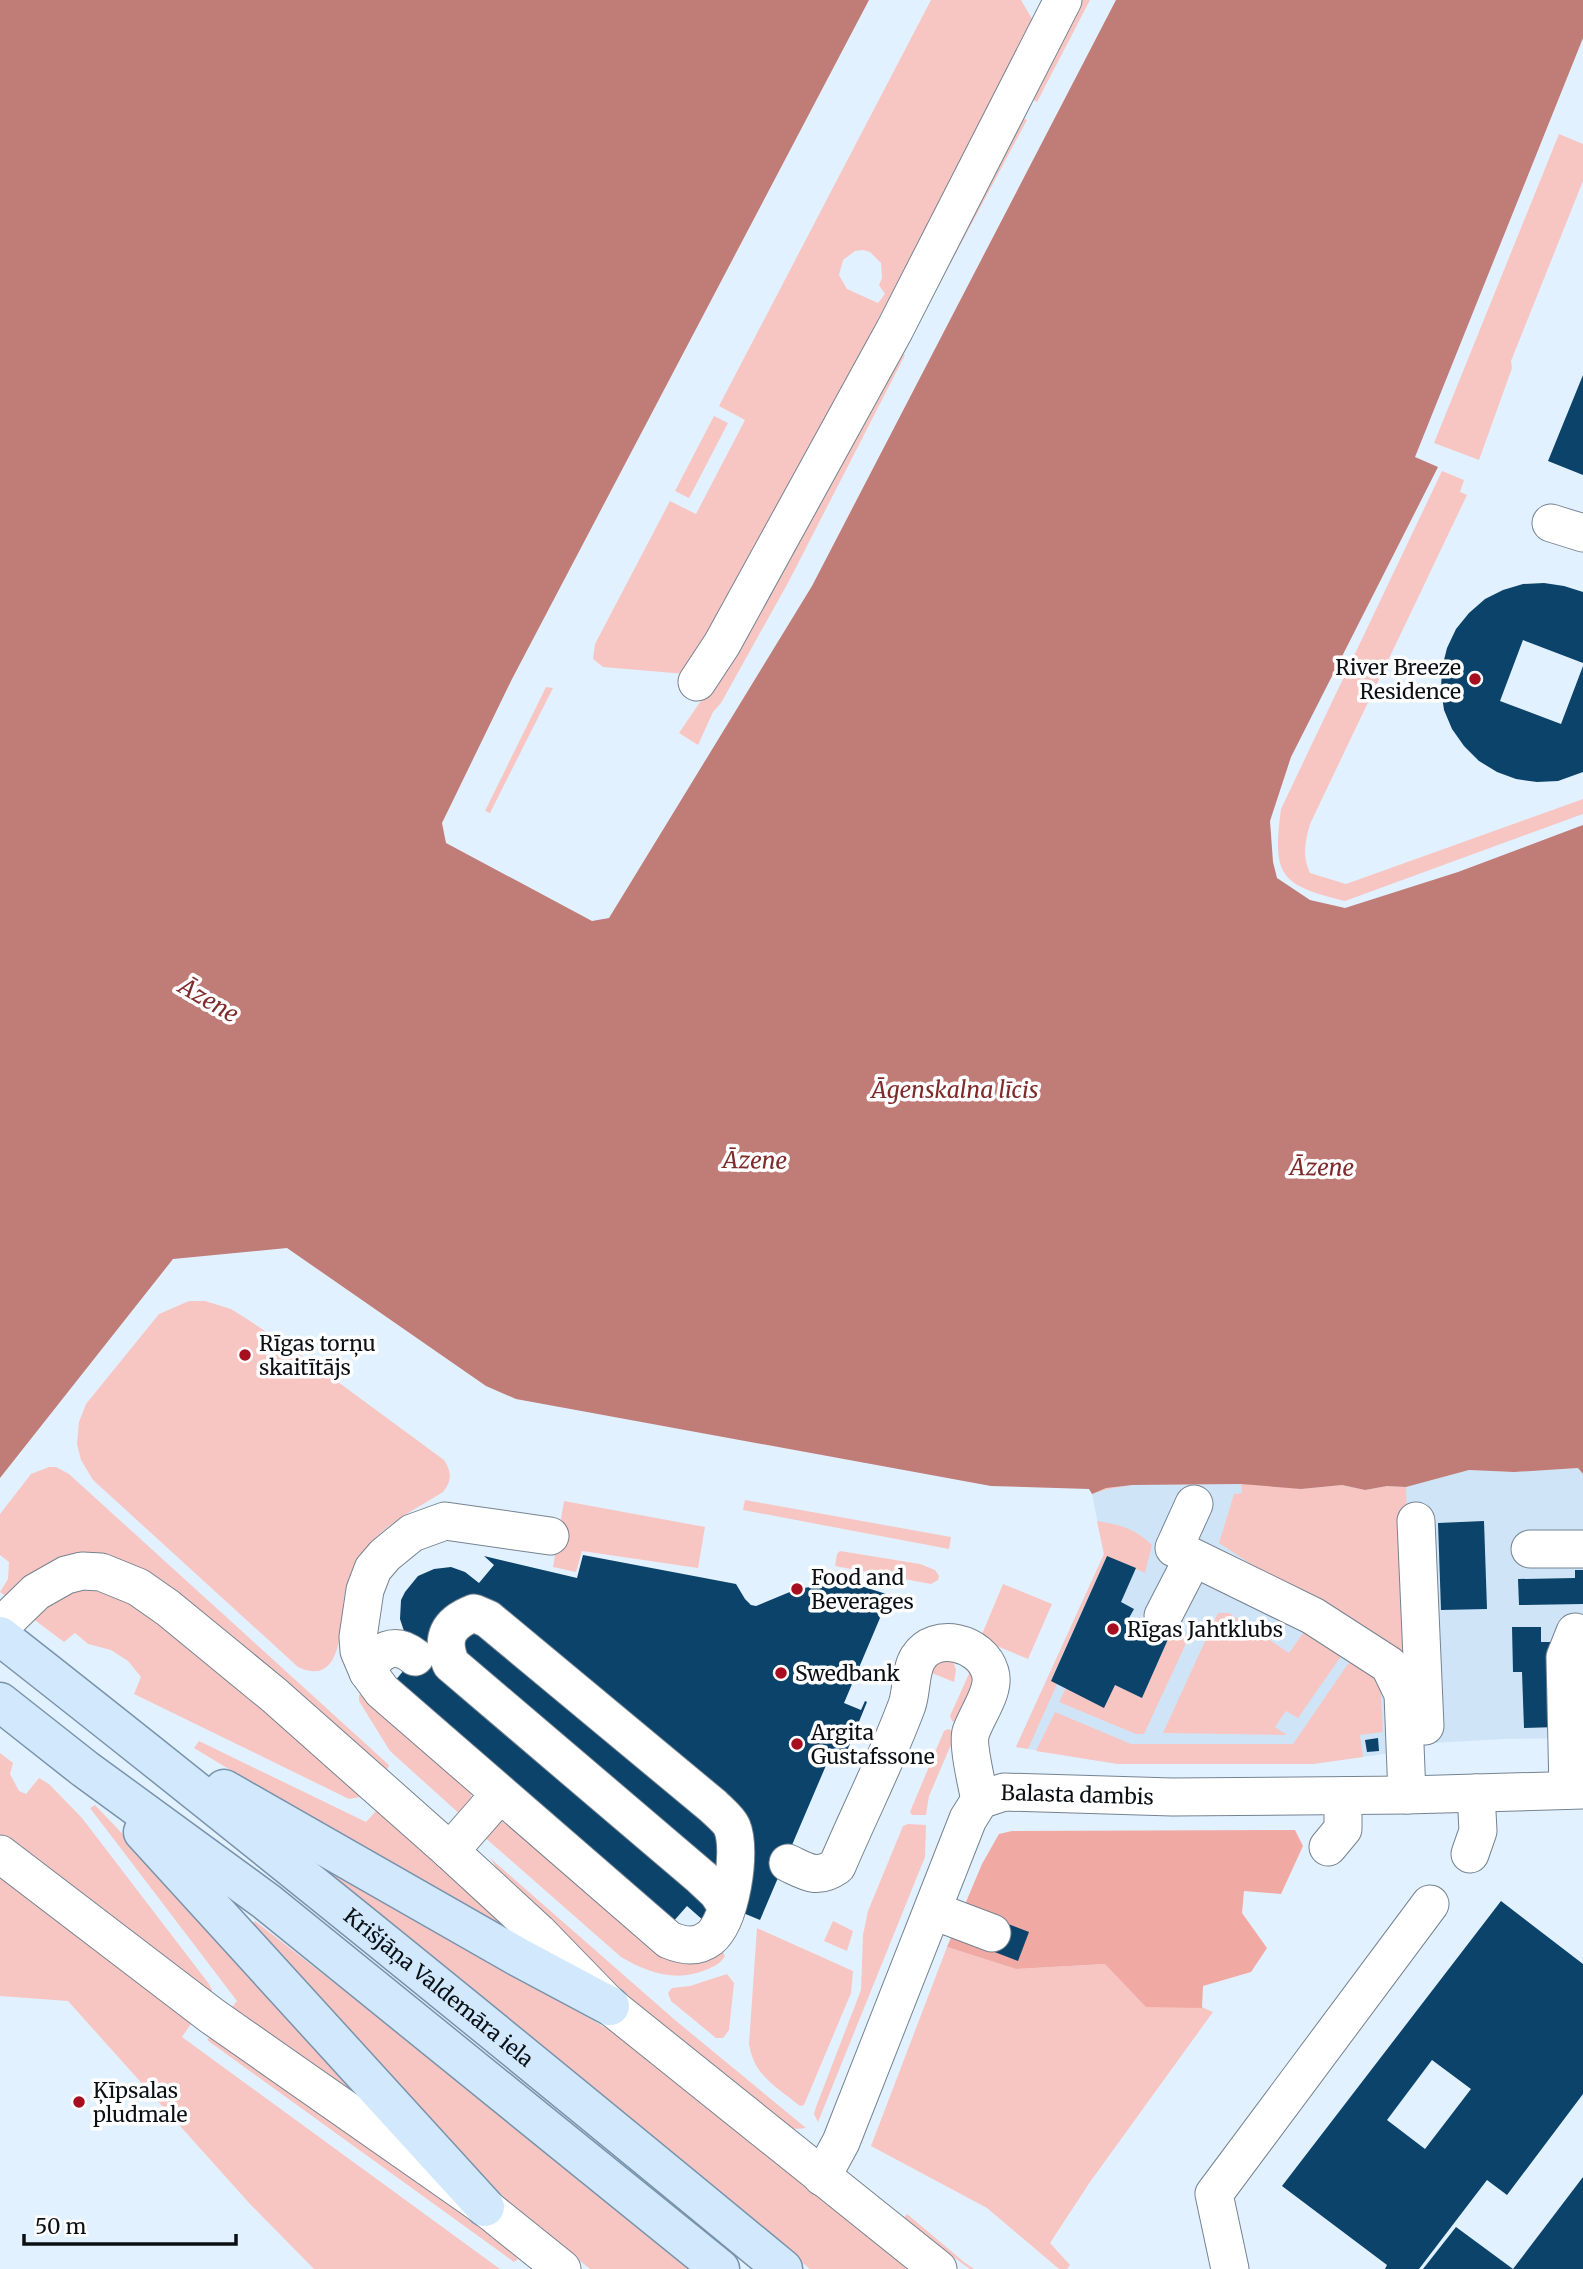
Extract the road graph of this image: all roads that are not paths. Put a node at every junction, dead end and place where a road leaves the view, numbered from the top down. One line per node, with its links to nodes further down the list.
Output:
1 (1063, 0): 2 (street)
2 (697, 682)
3 (1194, 1504): 8 (street)
4 (1416, 1521): 21 (street)
5 (550, 1536): 14 (street)
6 (1530, 1549): 7 (street)
7 (1583, 1549)
8 (1194, 1558): 9 (street); 21 (street)
9 (1163, 1616)
10 (0, 1627): 25 (street)
11 (1575, 1632): 18 (street)
12 (0, 1636): 16 (main road, Krišjāņa Valdemāra iela)
13 (415, 1657): 14 (street)
14 (368, 1672): 20 (street)
15 (0, 1702): 17 (main road)
16 (122, 1731): 33 (main road); 38 (main road, Krišjāņa Valdemāra iela)
17 (73, 1759): 35 (main road); 37 (main road, Krišjāņa Valdemāra iela)
18 (1575, 1790): 19 (street, Balasta dambis)
19 (1476, 1793): 21 (street, Balasta dambis); 27 (street)
20 (500, 1794): 25 (street); 30 (street)
21 (1419, 1795): 22 (street, Balasta dambis)
22 (1343, 1796): 23 (street, Balasta dambis); 24 (street)
23 (980, 1800): 28 (street); 31 (street, Balasta dambis)
24 (1328, 1847)
25 (450, 1851): 33 (street)
26 (0, 1854): 35 (street)
27 (1470, 1854)
28 (788, 1863)
29 (1430, 1904): 40 (street)
30 (727, 1907): 30 (street)
31 (934, 1911): 32 (street); 34 (street, Balasta dambis)
32 (992, 1933)
33 (610, 2006): 34 (street)
34 (822, 2177): 39 (street)
35 (485, 2207): 36 (street)
36 (562, 2269)
37 (720, 2269)
38 (783, 2269)
39 (938, 2269)
40 (1230, 2269)

